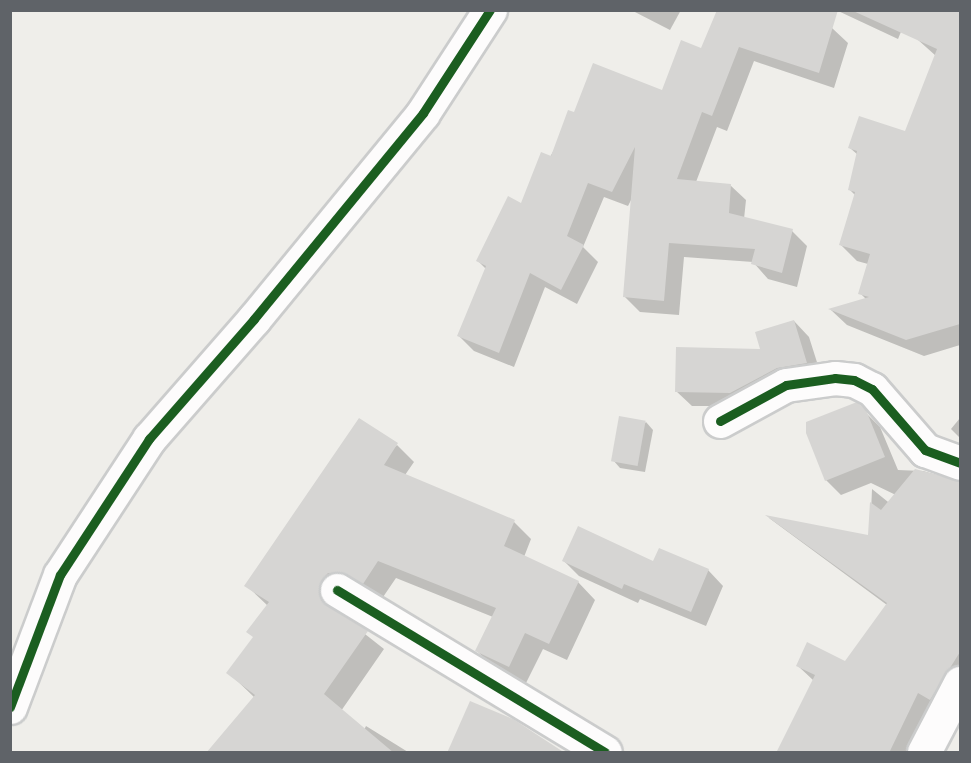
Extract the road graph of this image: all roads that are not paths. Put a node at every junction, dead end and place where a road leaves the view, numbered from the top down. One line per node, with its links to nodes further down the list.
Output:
1 (490, 10): 6 (street)
2 (720, 421): 3 (street)
3 (960, 463)
4 (337, 590): 7 (street)
5 (960, 683): 8 (street)
6 (10, 707)
7 (604, 753)
8 (924, 753)

